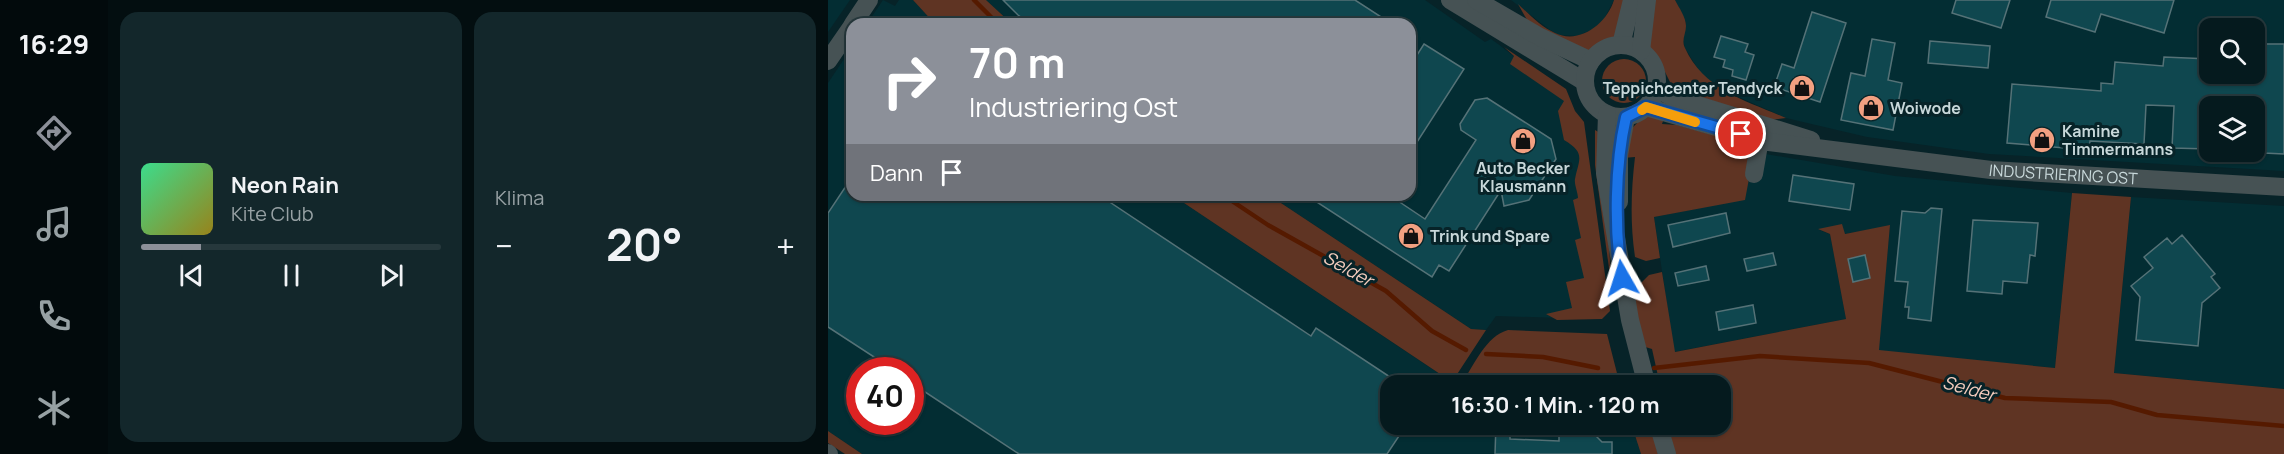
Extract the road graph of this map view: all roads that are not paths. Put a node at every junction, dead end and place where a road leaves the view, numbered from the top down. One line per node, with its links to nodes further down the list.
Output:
1 (869, 0): 6 (street)
2 (1450, 0): 12 (street)
3 (1476, 0): 11 (street)
4 (1632, 0): 8 (street)
5 (1647, 0): 9 (street)
6 (857, 18)
7 (846, 35): 10 (street)
8 (1621, 45): 9 (street); 11 (street)
9 (1641, 51): 13 (street)
10 (828, 61)
11 (1591, 61): 12 (street)
12 (1585, 82): 15 (street)
13 (1656, 89): 14 (street); 18 (street, INDUSTRIERING OST)
14 (1646, 107): 16 (street); 17 (street, INDUSTRIERING OST)
15 (1606, 114): 16 (street); 21 (street)
16 (1626, 117): 21 (street)
17 (1760, 139): 18 (street, INDUSTRIERING OST); 19 (street)
18 (1844, 151): 20 (street, INDUSTRIERING OST)
19 (1754, 174)
20 (2284, 187)
21 (1619, 258): 22 (street)
22 (1643, 375)
23 (1661, 435): 24 (street)
24 (1666, 454)

